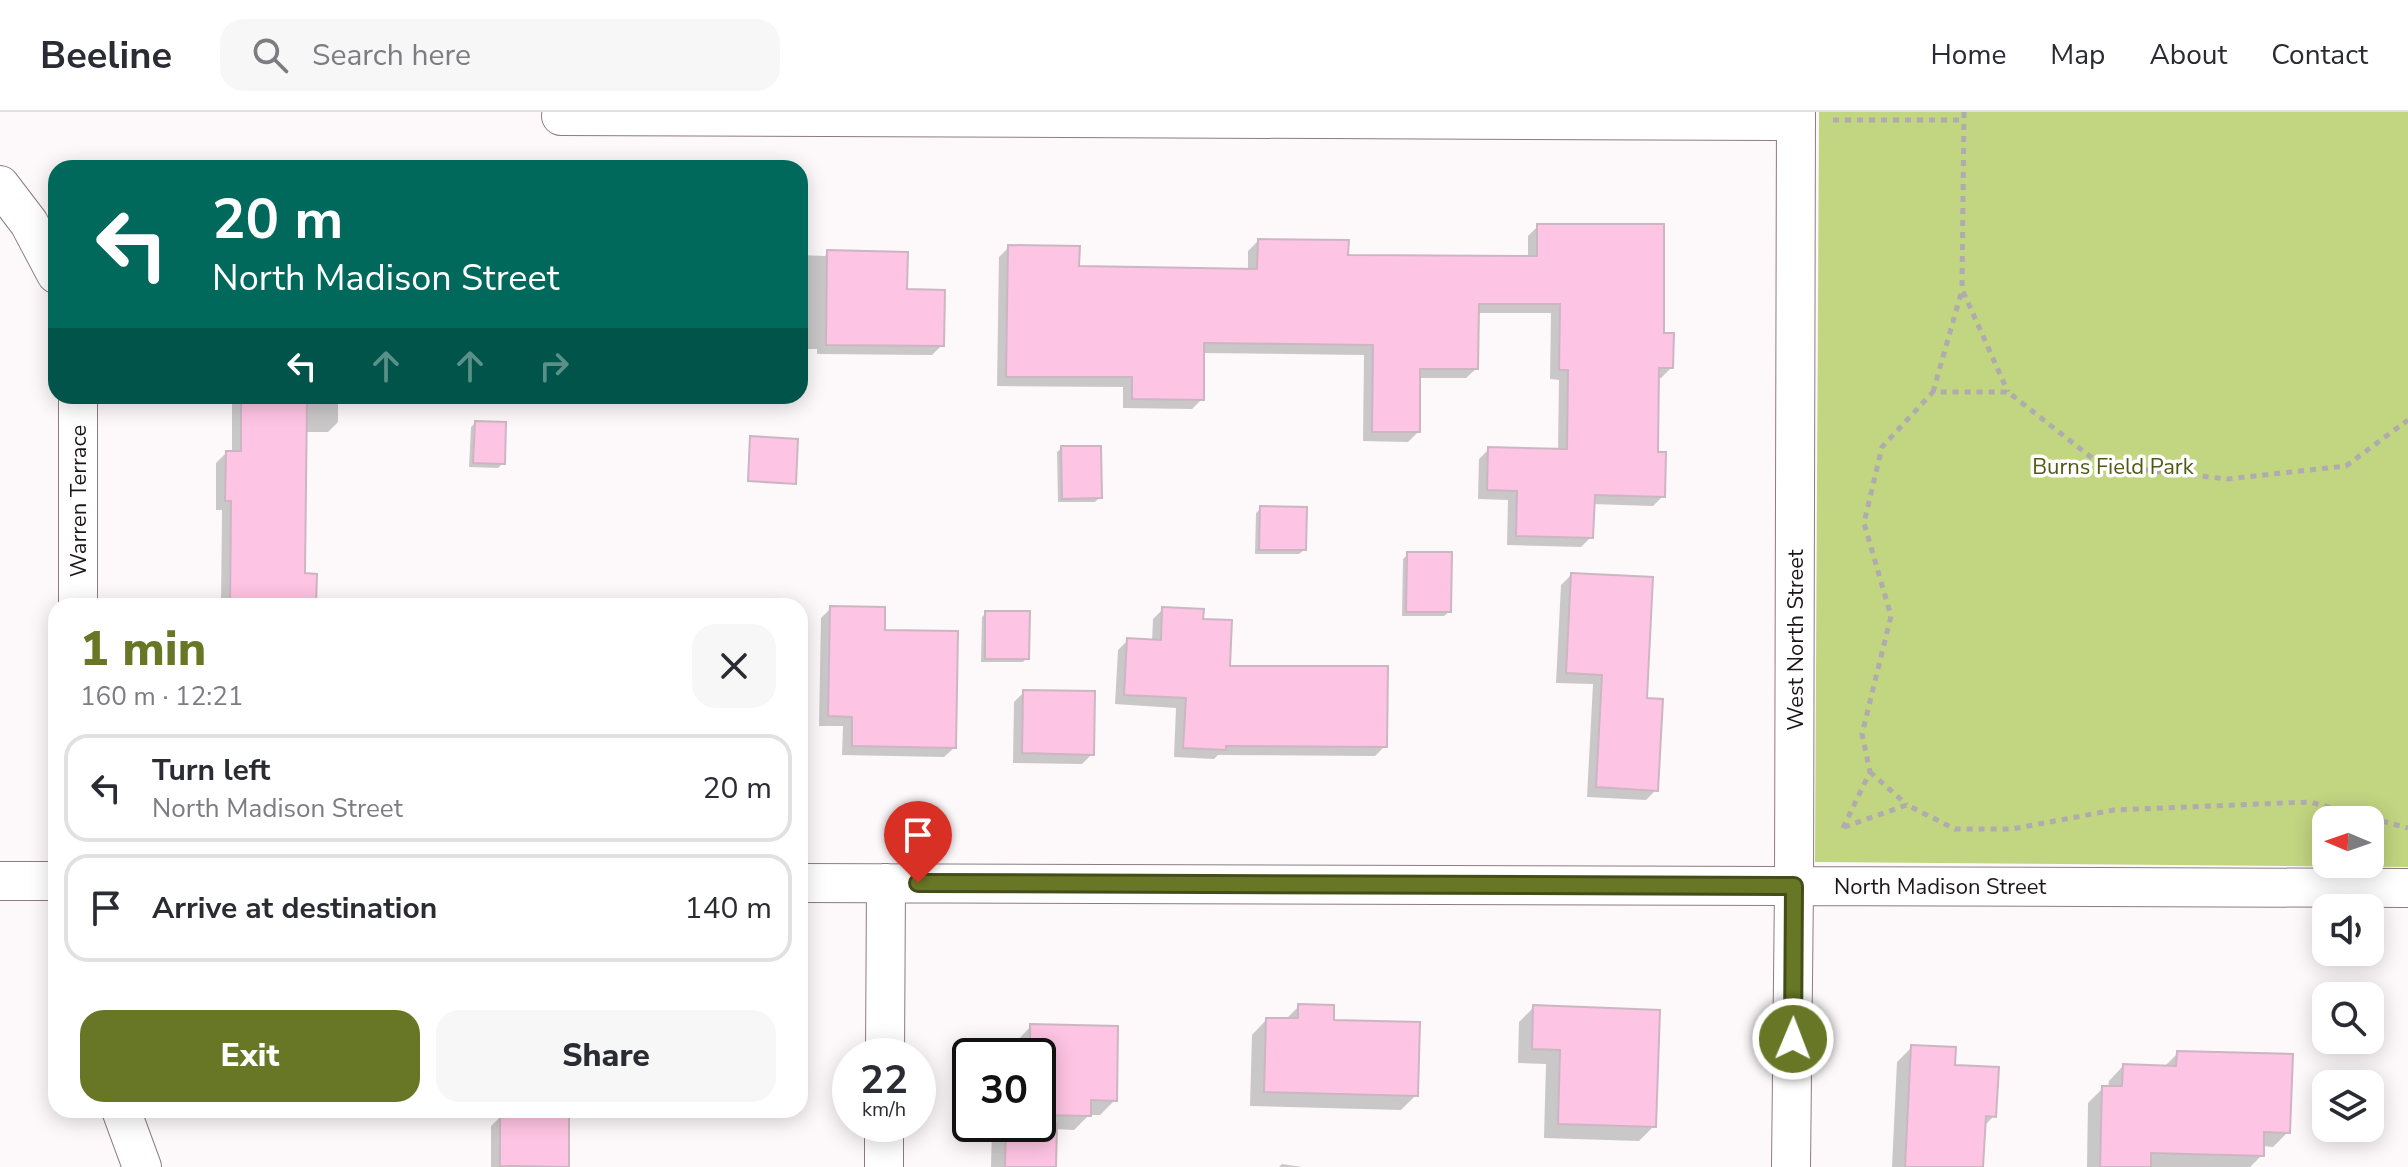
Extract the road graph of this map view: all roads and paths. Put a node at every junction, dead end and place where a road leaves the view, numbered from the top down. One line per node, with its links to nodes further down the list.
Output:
1 (1964, 112): 4 (path)
2 (561, 116): 3 (street)
3 (1796, 116): 4 (path); 20 (street, West North Street)
4 (1964, 120): 7 (path)
5 (0, 185): 6 (street)
6 (48, 259)
7 (1962, 289): 8 (path); 9 (path)
8 (1933, 392): 9 (path); 13 (path)
9 (2008, 392): 11 (path)
10 (78, 404): 12 (street, Warren Terrace)
11 (2408, 420)
12 (78, 598)
13 (1870, 772): 14 (path); 14 (path)
14 (1907, 805): 15 (path)
15 (2408, 828)
16 (0, 881): 17 (street)
17 (48, 881)
18 (808, 883): 19 (street, North Madison Street)
19 (886, 883): 20 (street, North Madison Street); 22 (street)
20 (1794, 886): 21 (street, North Madison Street); 27 (street, West North Street)
21 (2408, 888)
22 (885, 1038)
23 (124, 1118): 25 (street)
24 (884, 1142): 26 (street)
25 (142, 1167)
26 (884, 1167)
27 (1791, 1167)

